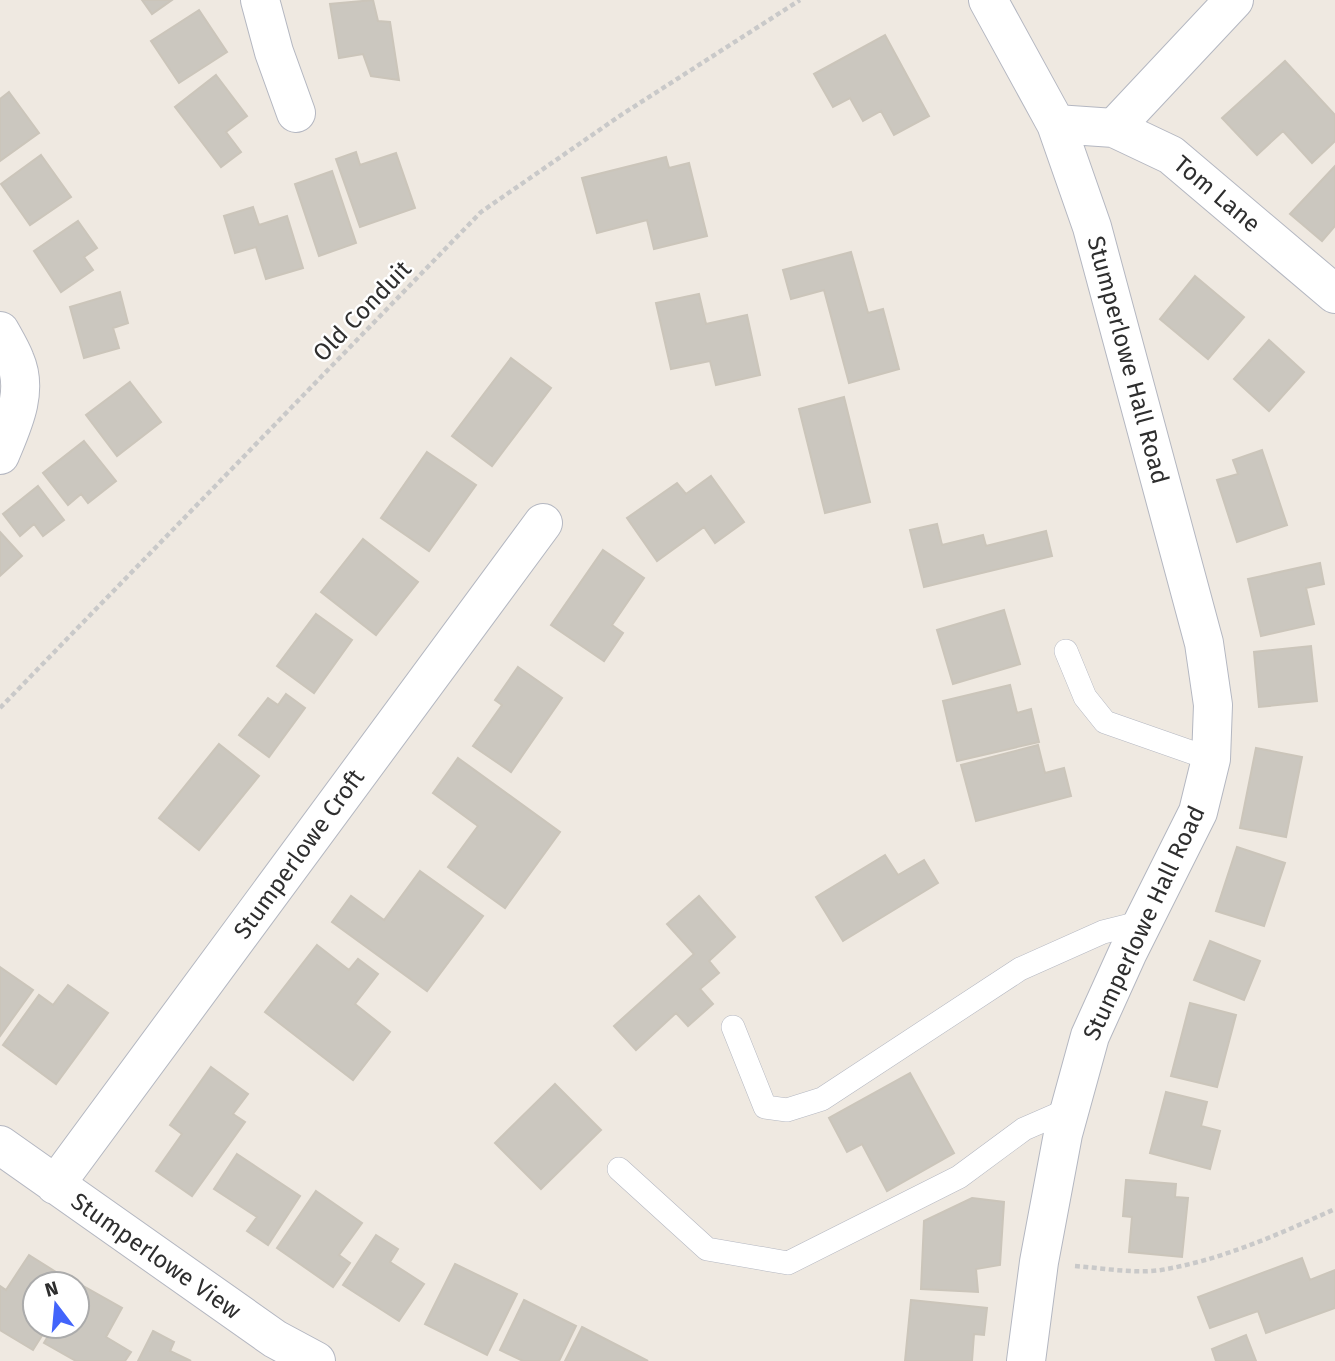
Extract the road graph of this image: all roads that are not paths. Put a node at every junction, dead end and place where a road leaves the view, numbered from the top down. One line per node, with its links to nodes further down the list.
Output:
1 (260, 0): 4 (street)
2 (988, 0): 5 (street)
3 (1234, 0): 6 (street)
4 (296, 113)
5 (1056, 124): 6 (street, Tom Lane); 12 (street, Stumperlowe Hall Road)
6 (1114, 128): 7 (street, Tom Lane)
7 (1335, 294)
8 (0, 331): 9 (street)
9 (0, 455)
10 (543, 523): 18 (street, Stumperlowe Croft)
11 (1066, 651): 12 (lane)
12 (1212, 759): 13 (street, Stumperlowe Hall Road)
13 (1143, 922): 14 (lane); 15 (street, Stumperlowe Hall Road)
14 (733, 1027)
15 (1070, 1109): 17 (lane); 20 (street, Stumperlowe Hall Road)
16 (0, 1145): 18 (street, Stumperlowe View)
17 (619, 1169)
18 (55, 1185): 19 (street, Stumperlowe View)
19 (316, 1361)
20 (1026, 1361)

